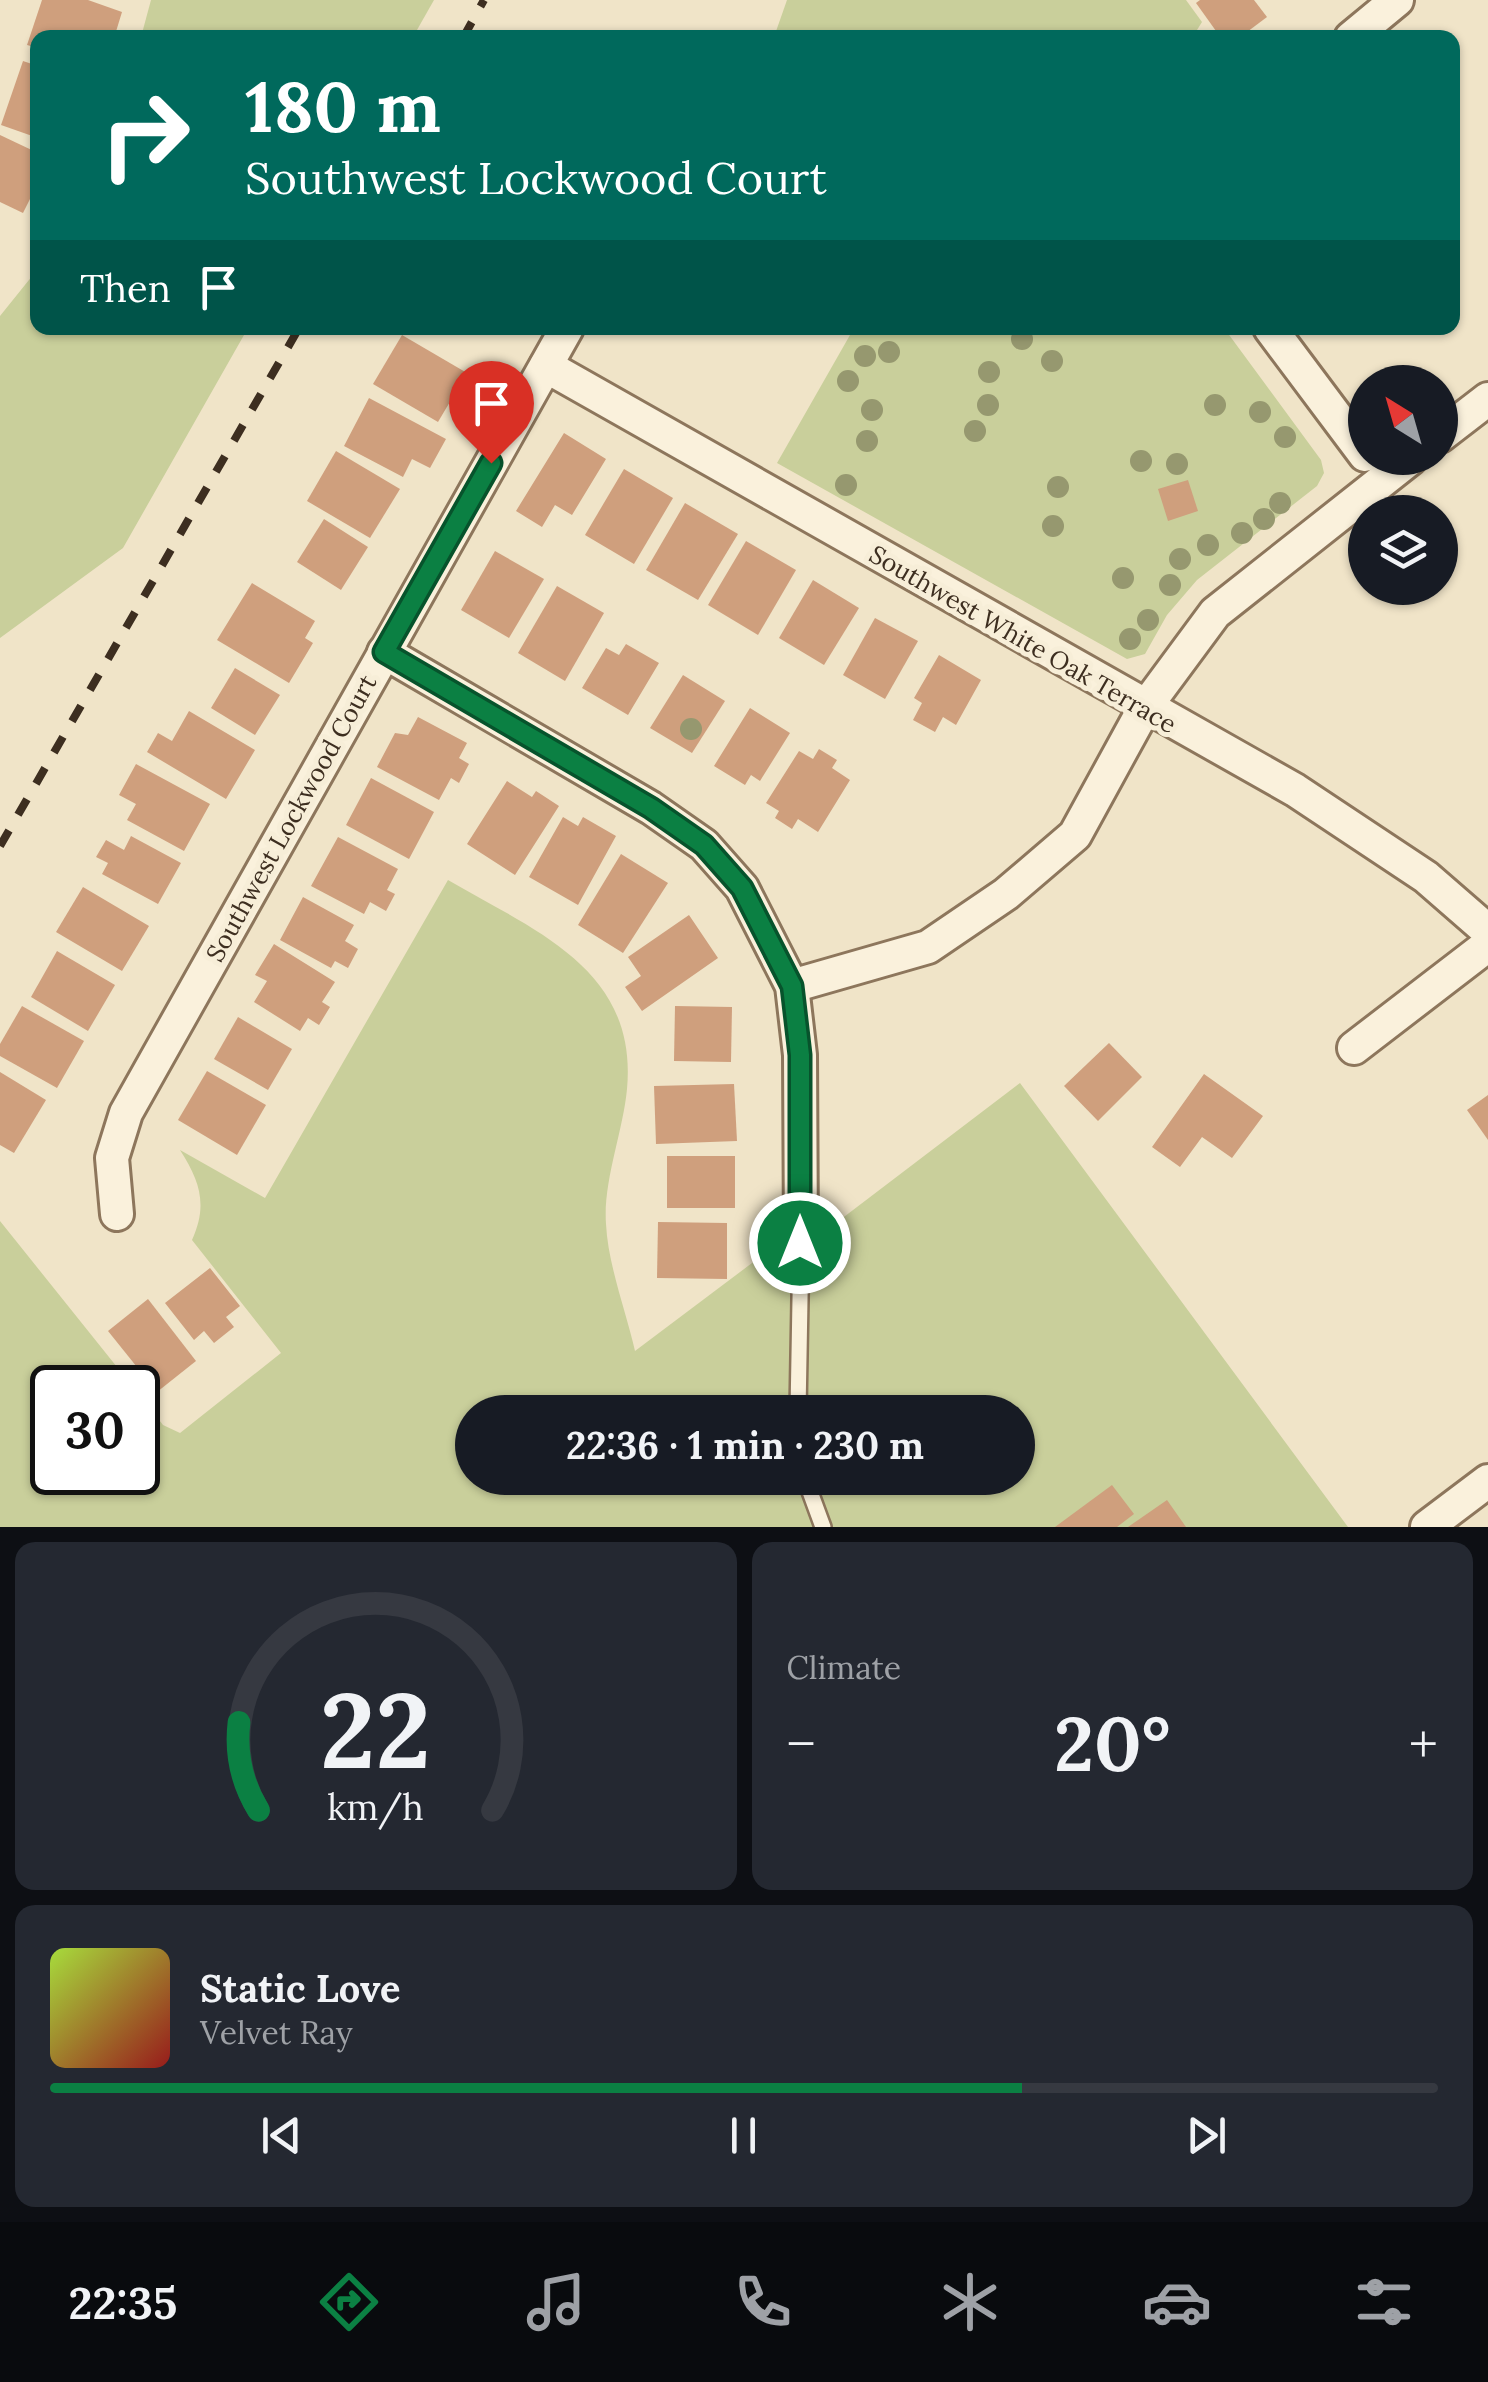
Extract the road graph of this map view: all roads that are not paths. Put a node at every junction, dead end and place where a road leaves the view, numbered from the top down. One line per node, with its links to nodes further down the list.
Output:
1 (1396, 0): 2 (street)
2 (1360, 30)
3 (563, 335): 5 (street, Southwest Lockwood Court)
4 (1275, 335): 8 (street)
5 (546, 366): 10 (street, Southwest Lockwood Court); 11 (street, Southwest White Oak Terrace)
6 (1488, 399): 7 (street)
7 (1458, 422)
8 (1348, 432)
9 (1360, 475): 11 (street)
10 (384, 652): 14 (street); 16 (street, Southwest Lockwood Court)
11 (1144, 709): 12 (street, Southwest White Oak Terrace); 14 (street)
12 (1488, 930)
13 (1488, 945): 15 (street)
14 (792, 986): 17 (street)
15 (1354, 1048)
16 (117, 1214)
17 (800, 1243): 18 (lane)
18 (798, 1395)
19 (1488, 1481): 22 (street)
20 (811, 1495): 21 (lane)
21 (823, 1527)
22 (1427, 1527)

